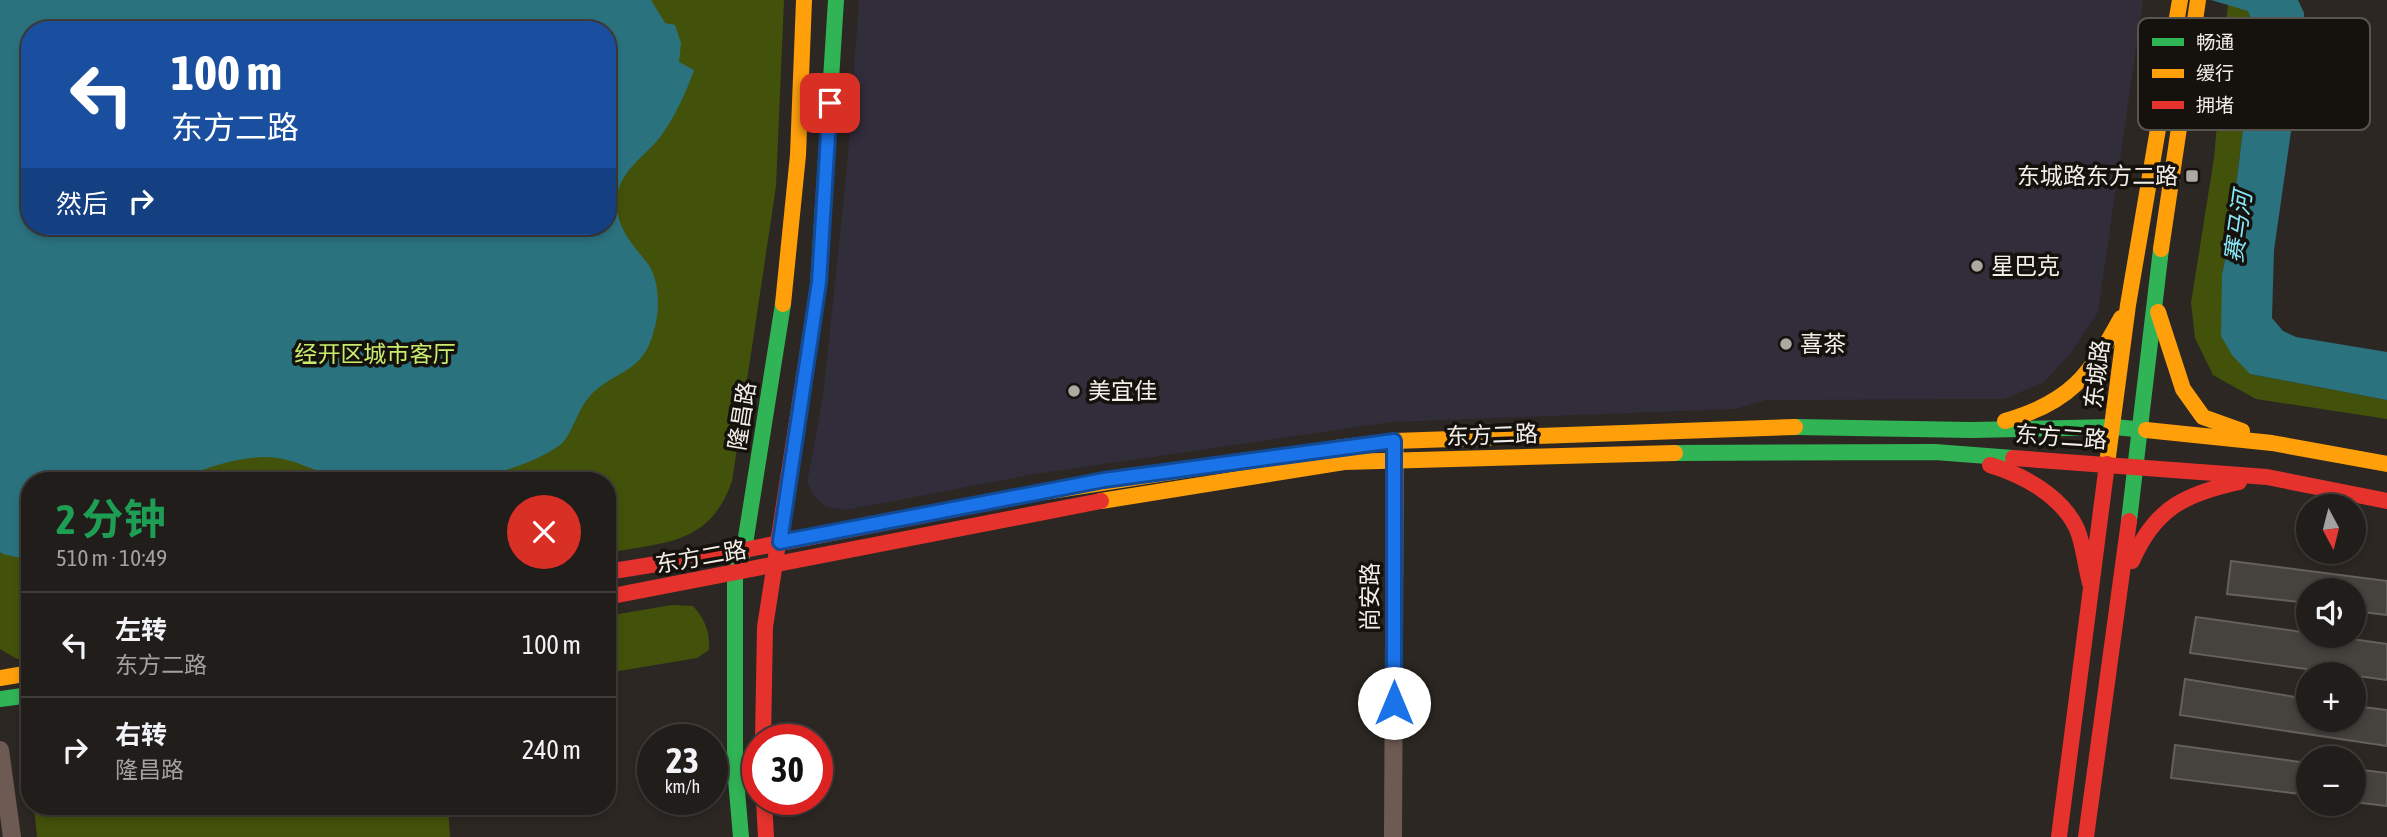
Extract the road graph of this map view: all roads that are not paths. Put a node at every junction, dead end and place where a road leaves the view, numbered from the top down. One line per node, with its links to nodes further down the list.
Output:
1 (804, 0): 20 (main road, 隆昌路)
2 (836, 0): 19 (main road)
3 (2158, 130): 6 (main road, 东城路)
4 (2179, 130): 5 (main road)
5 (2154, 298): 9 (main road); 11 (main road)
6 (2128, 305): 7 (main road, 东城路); 8 (main road)
7 (2114, 427): 8 (main road, 东方二路); 9 (main road, 东方二路); 14 (main road, 东城路)
8 (1970, 430): 10 (main road, 东方二路)
9 (2142, 430): 11 (main road, 东方二路); 16 (main road)
10 (1394, 441): 13 (street, 尚安路); 19 (main road, 东方二路)
11 (2272, 443): 15 (main road, 东方二路)
12 (1935, 452): 13 (main road, 东方二路); 14 (main road, 东方二路); 26 (main road)
13 (1396, 461): 21 (main road, 东方二路); 37 (street, 尚安路)
14 (2109, 463): 16 (main road, 东方二路); 26 (main road, 东城路)
15 (2387, 464)
16 (2137, 466): 17 (main road, 东方二路); 24 (main road)
17 (2267, 477): 18 (main road, 东方二路); 24 (main road)
18 (2387, 500)
19 (780, 542): 20 (main road, 东方二路); 21 (main road)
20 (744, 550): 22 (main road, 东方二路); 23 (main road, 隆昌路)
21 (777, 566): 23 (main road, 东方二路); 31 (main road)
22 (616, 571)
23 (735, 575): 25 (main road, 东方二路); 35 (main road, 隆昌路)
24 (2120, 591): 39 (main road)
25 (616, 595)
26 (2093, 597): 38 (main road, 东城路)
27 (21, 674): 28 (main road)
28 (0, 678)
29 (21, 696): 30 (main road)
30 (0, 699)
31 (763, 724)
32 (0, 750): 34 (street)
33 (765, 815): 36 (main road)
34 (12, 837)
35 (741, 837)
36 (766, 837)
37 (1392, 837)
38 (2059, 837)
39 (2086, 837)

